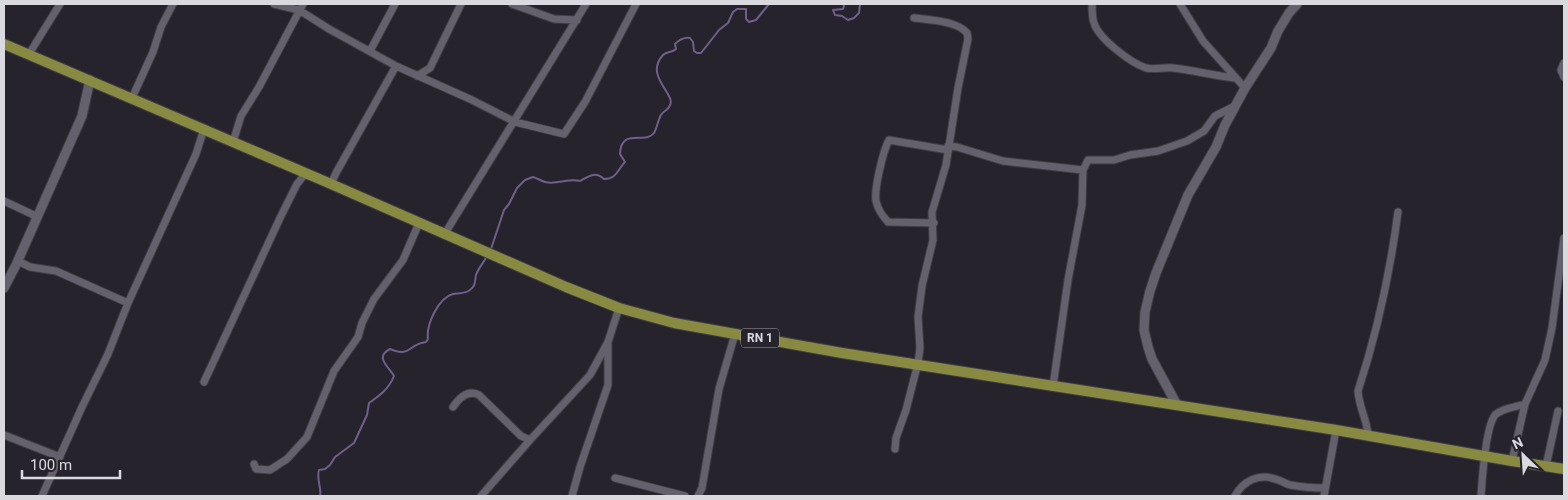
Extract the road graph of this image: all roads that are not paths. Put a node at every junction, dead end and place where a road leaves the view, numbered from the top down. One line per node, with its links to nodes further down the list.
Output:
1 (60, 4): 17 (street)
2 (173, 4): 25 (street)
3 (274, 4): 12 (street)
4 (394, 4): 16 (street)
5 (461, 4): 20 (street)
6 (512, 4): 14 (street)
7 (586, 4): 14 (street)
8 (636, 4): 27 (street)
9 (1092, 4): 22 (street)
10 (1180, 4): 22 (street)
11 (1297, 4): 24 (street)
12 (301, 7): 16 (street); 29 (street)
13 (914, 18): 30 (street)
14 (577, 20): 27 (street)
15 (4, 44): 17 (main road, RN 1)
16 (370, 51): 19 (street)
17 (29, 54): 23 (main road, RN 1)
18 (1564, 63): 21 (street)
19 (396, 66): 20 (street); 33 (street)
20 (418, 76): 27 (street)
21 (1564, 77)
22 (1235, 78): 24 (street)
23 (90, 80): 25 (main road, RN 1); 36 (street)
24 (1245, 88): 26 (street)
25 (132, 98): 28 (main road, RN 1)
26 (1235, 106): 31 (street); 53 (street)
27 (515, 122): 39 (street)
28 (204, 129): 29 (main road, RN 1); 45 (street)
29 (233, 142): 32 (main road, RN 1)
30 (948, 148): 31 (street); 37 (street); 37 (street)
31 (1084, 170): 51 (street)
32 (306, 173): 33 (main road, RN 1); 50 (street)
33 (331, 184): 38 (main road, RN 1)
34 (4, 201): 36 (street)
35 (1398, 212): 58 (street)
36 (38, 217): 42 (street)
37 (934, 222): 49 (street)
38 (419, 223): 39 (main road, RN 1); 64 (street)
39 (444, 235): 46 (main road, RN 1)
40 (1564, 238): 41 (street)
41 (1564, 250): 52 (street)
42 (18, 261): 43 (street); 45 (street)
43 (6, 277): 44 (street)
44 (4, 288)
45 (128, 303): 61 (street)
46 (619, 308): 47 (main road, RN 1); 48 (street)
47 (735, 334): 49 (main road, RN 1); 73 (street)
48 (608, 342): 59 (street); 71 (street)
49 (918, 363): 51 (main road, RN 1); 60 (street)
50 (204, 382)
51 (1053, 386): 53 (main road, RN 1)
52 (1525, 404): 62 (street); 63 (street)
53 (1177, 405): 56 (main road, RN 1)
54 (453, 407): 59 (street)
55 (1558, 411): 65 (street)
56 (1336, 430): 58 (main road, RN 1); 68 (street)
57 (4, 435): 61 (street)
58 (1368, 435): 62 (main road, RN 1)
59 (530, 440): 70 (street)
60 (895, 449)
61 (60, 456): 69 (street)
62 (1484, 456): 63 (main road, RN 1); 76 (street)
63 (1512, 461): 65 (main road, RN 1)
64 (254, 464)
65 (1546, 466): 66 (main road, RN 1)
66 (1564, 469)
67 (615, 478): 72 (street)
68 (1325, 488): 74 (street); 75 (street)
69 (42, 496)
70 (481, 496)
71 (572, 496)
72 (685, 496)
73 (698, 496)
74 (1236, 496)
75 (1324, 496)
76 (1481, 496)

